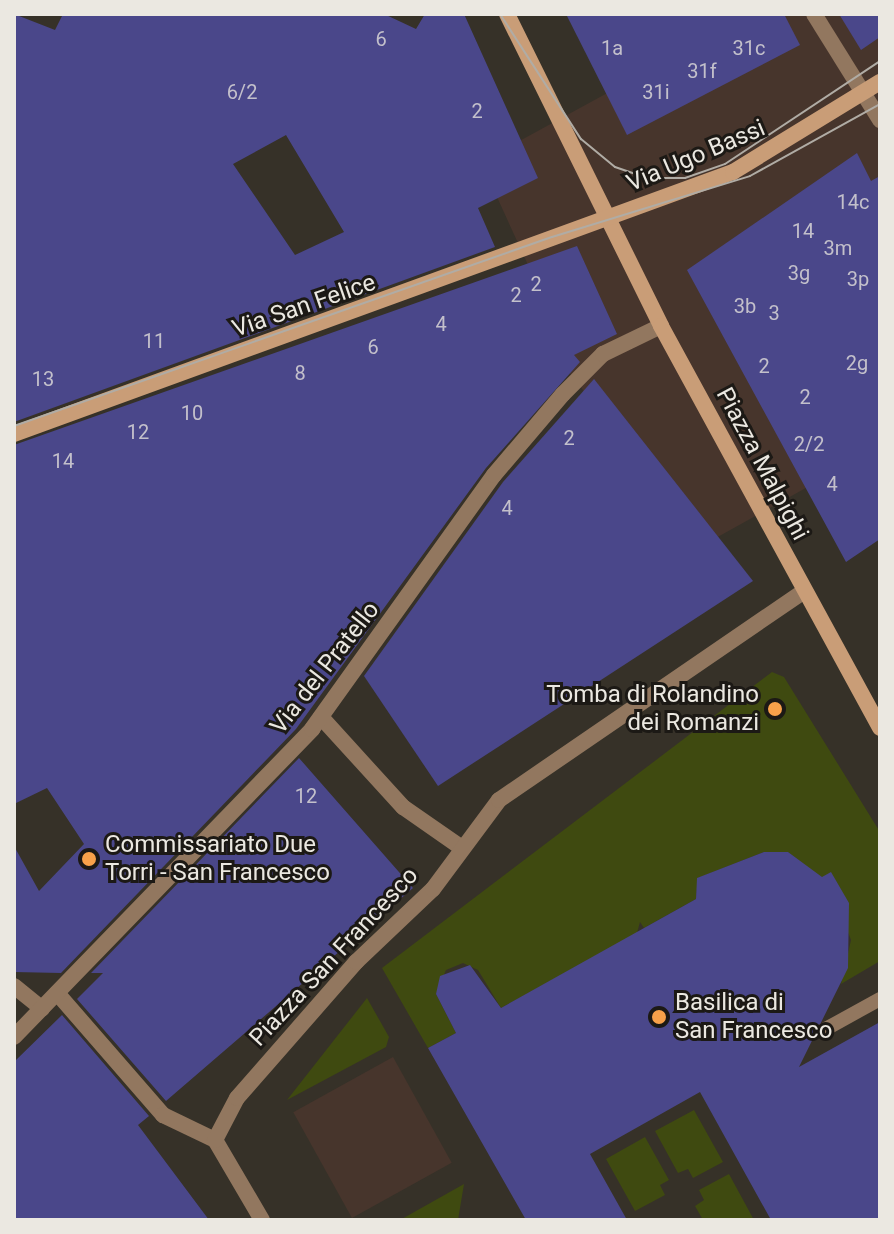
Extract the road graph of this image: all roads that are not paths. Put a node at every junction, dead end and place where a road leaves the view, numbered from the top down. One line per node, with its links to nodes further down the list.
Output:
1 (507, 14): 6 (street, Piazza Malpighi)
2 (814, 14): 4 (street)
3 (880, 82): 4 (street, Via Ugo Bassi)
4 (861, 95): 5 (street); 6 (street, Via Ugo Bassi)
5 (880, 120)
6 (609, 218): 7 (street, Piazza Malpighi); 8 (street, Via San Felice)
7 (661, 326): 9 (street, Piazza Malpighi); 10 (street, Via del Pratello)
8 (14, 434)
9 (803, 592): 11 (street, Piazza Malpighi); 12 (street, Piazza San Francesco)
10 (321, 717): 12 (street); 14 (street, Via del Pratello)
11 (880, 728)
12 (462, 848): 19 (street, Piazza San Francesco)
13 (14, 986): 16 (street)
14 (57, 993): 16 (street, Via del Pratello); 19 (street)
15 (880, 999): 17 (lane)
16 (35, 1015): 18 (street, Via del Pratello)
17 (822, 1031)
18 (14, 1037)
19 (215, 1140): 20 (street)
20 (262, 1220)

